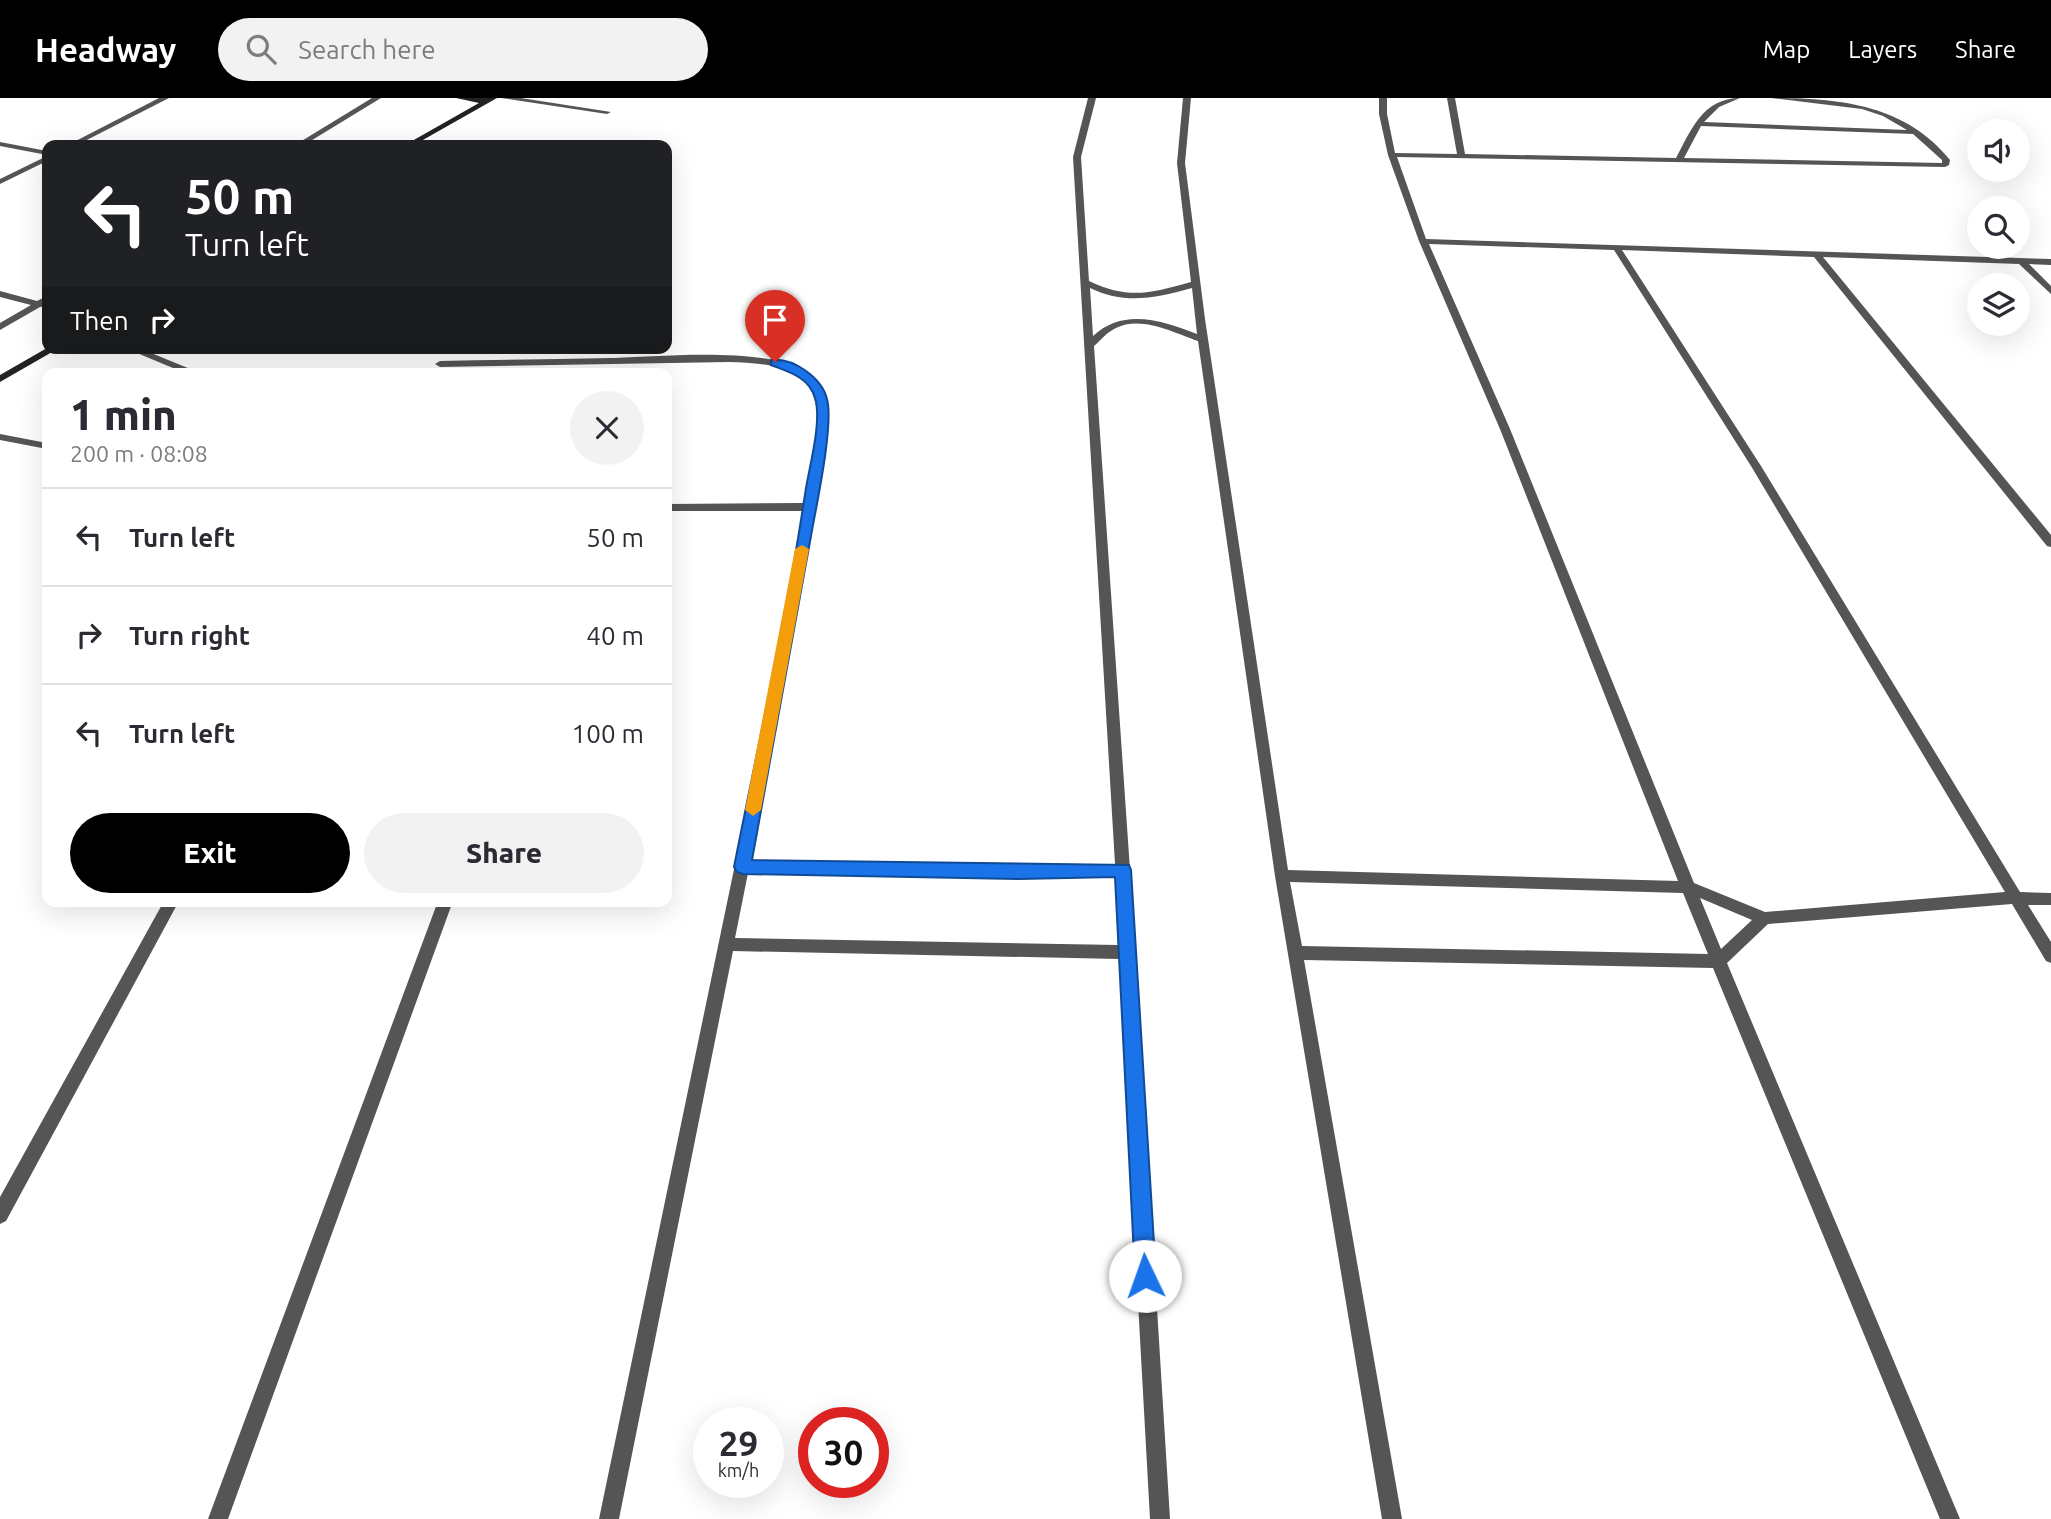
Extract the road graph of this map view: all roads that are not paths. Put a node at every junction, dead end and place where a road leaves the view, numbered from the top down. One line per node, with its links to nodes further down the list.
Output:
1 (165, 98): 15 (street)
2 (377, 98): 16 (street)
3 (460, 98): 11 (street)
4 (505, 98): 12 (street)
5 (1092, 98): 30 (street)
6 (1186, 98): 31 (street)
7 (1382, 98): 20 (street)
8 (1451, 98): 21 (street)
9 (1736, 98): 13 (street)
10 (1775, 98): 14 (street)
11 (490, 100): 17 (street)
12 (607, 112)
13 (1698, 124): 14 (street); 23 (street)
14 (1914, 132): 23 (street)
15 (82, 140)
16 (307, 140)
17 (418, 140)
18 (0, 144): 19 (street)
19 (42, 155)
20 (1392, 155): 21 (street); 25 (street)
21 (1461, 156): 23 (street)
22 (42, 159): 24 (street)
23 (1679, 159)
24 (0, 182)
25 (1423, 241): 26 (street); 52 (street)
26 (1616, 247): 27 (street); 53 (street)
27 (1817, 255): 28 (street); 48 (street)
28 (2020, 260): 29 (street); 32 (street)
29 (2051, 262)
30 (1085, 282): 31 (street); 38 (street)
31 (1195, 284): 37 (street)
32 (2051, 291)
33 (0, 294): 34 (street)
34 (42, 302)
35 (42, 305): 36 (street)
36 (0, 327)
37 (1204, 340): 38 (street); 51 (street)
38 (1090, 345): 50 (street)
39 (44, 354): 43 (street)
40 (146, 354): 42 (street)
41 (440, 364): 47 (street)
42 (182, 368)
43 (0, 379)
44 (0, 437): 45 (street)
45 (42, 445)
46 (672, 507): 47 (street)
47 (810, 507): 49 (street)
48 (2051, 543)
49 (743, 867): 50 (street); 58 (street)
50 (1123, 870): 59 (street)
51 (1282, 877): 52 (street); 60 (street)
52 (1689, 887): 57 (street); 62 (street)
53 (2014, 898): 54 (street); 57 (street); 61 (street)
54 (2051, 899)
55 (169, 907): 63 (street)
56 (444, 907): 64 (street)
57 (1764, 918): 62 (street)
58 (726, 944): 59 (street); 65 (street)
59 (1126, 952): 66 (street)
60 (1296, 953): 62 (street); 67 (street)
61 (2051, 956)
62 (1718, 961): 68 (street)
63 (0, 1215)
64 (218, 1519)
65 (609, 1519)
66 (1160, 1519)
67 (1392, 1519)
68 (1950, 1519)

